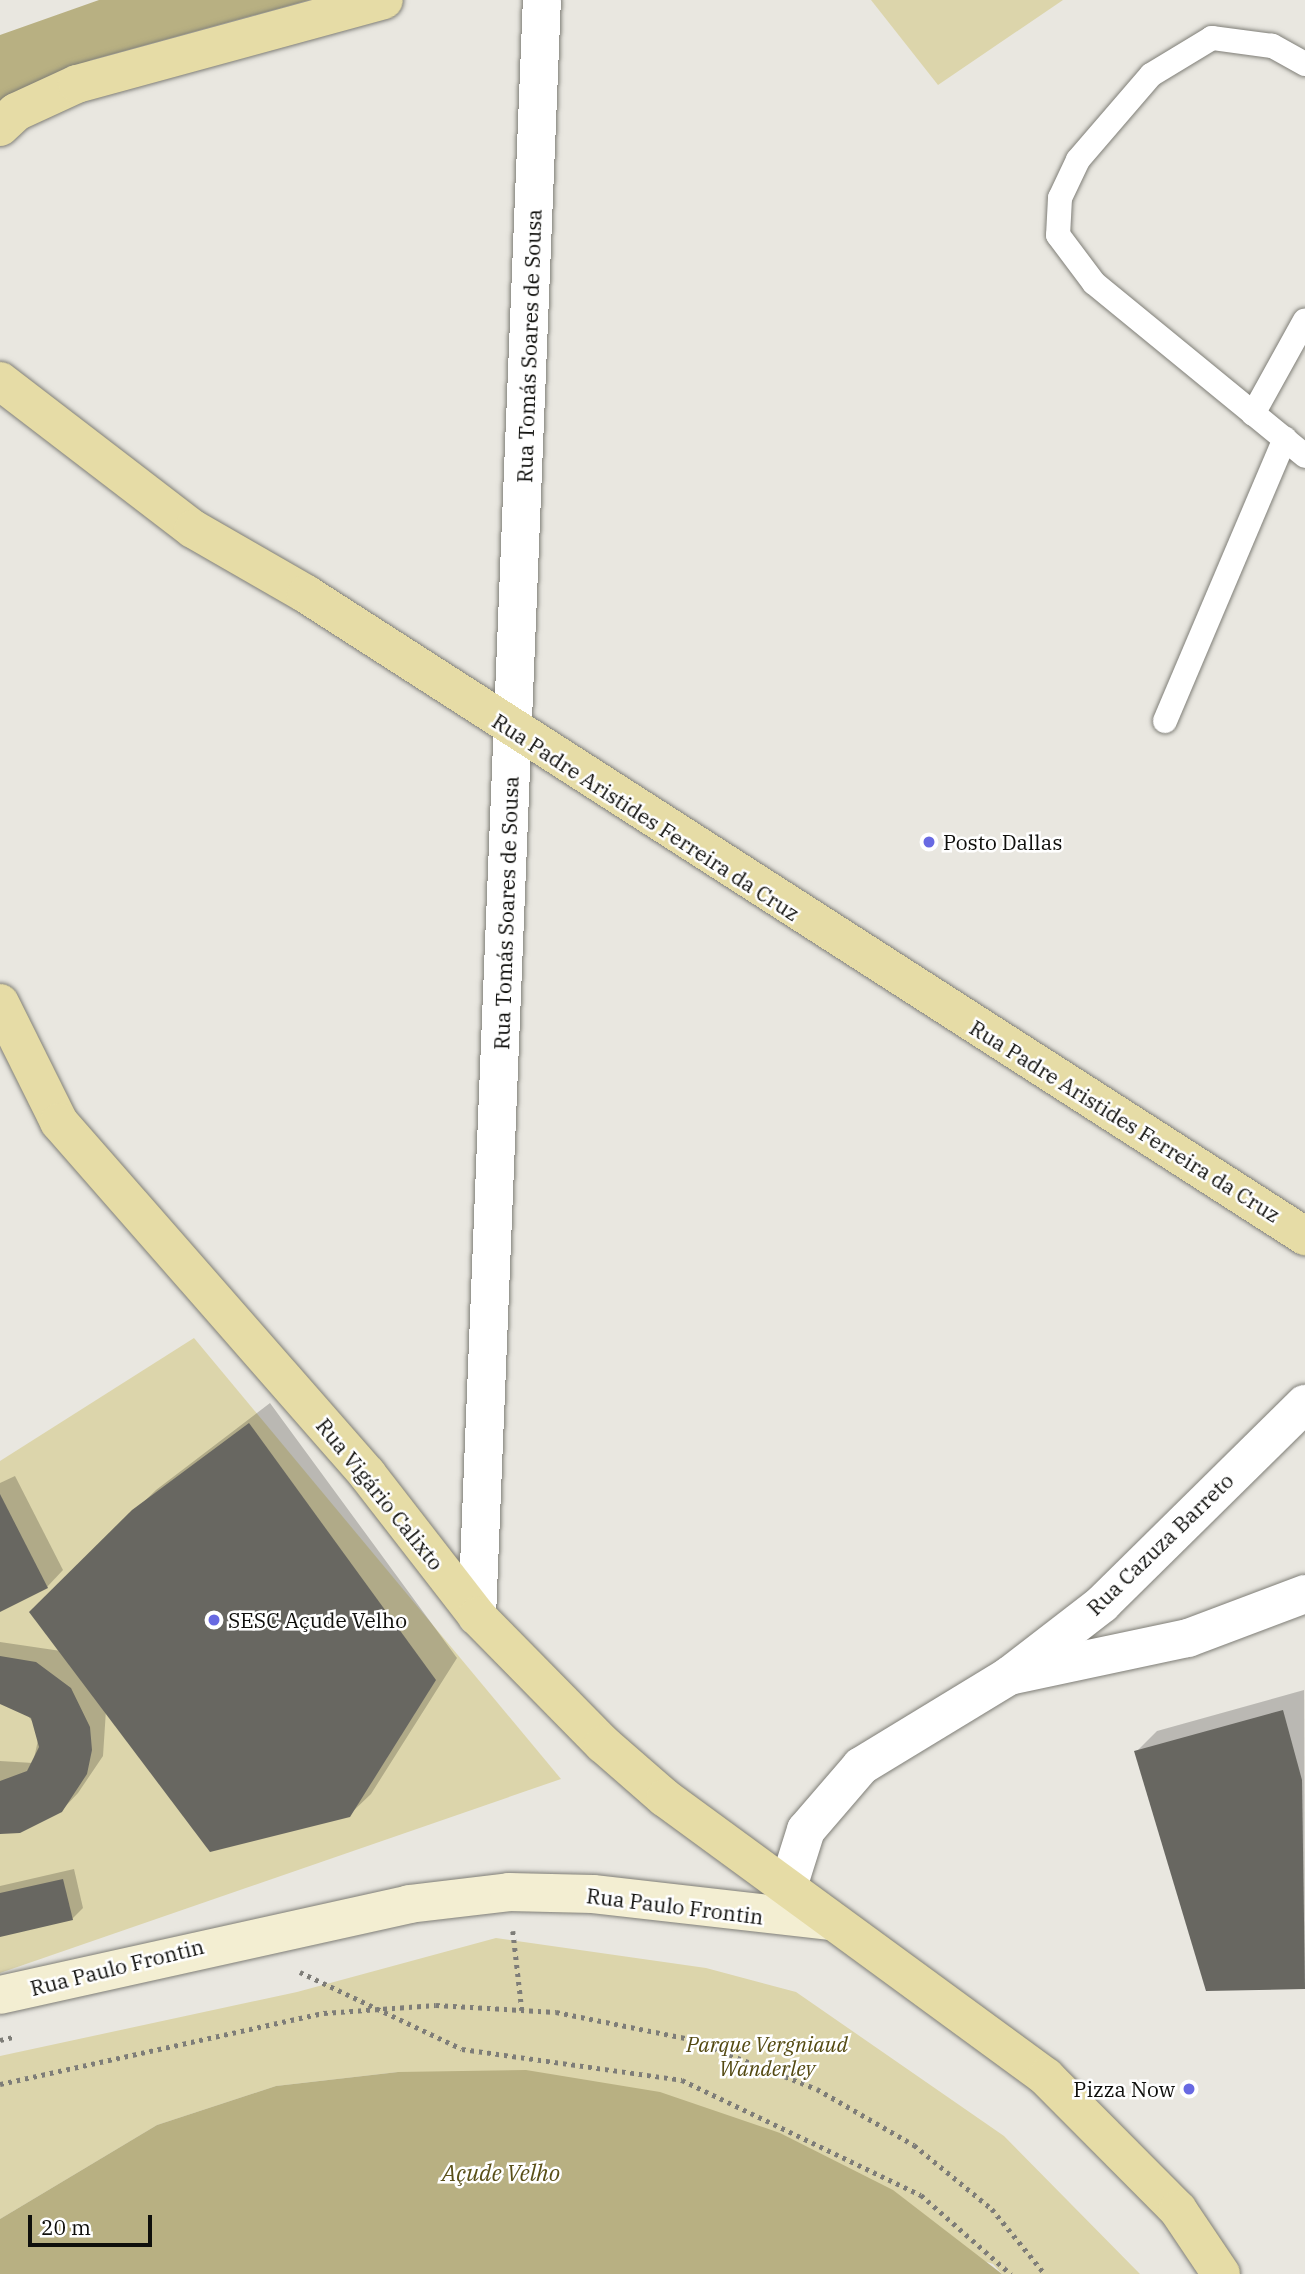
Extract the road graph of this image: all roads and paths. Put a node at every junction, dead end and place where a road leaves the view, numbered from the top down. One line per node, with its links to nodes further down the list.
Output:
1 (384, 0): 4 (main road)
2 (542, 0): 11 (street, Rua Tomás Soares de Sousa)
3 (1305, 64): 7 (lane)
4 (0, 127)
5 (1305, 320): 7 (lane)
6 (0, 381): 11 (main road, Rua Padre Aristides Ferreira da Cruz)
7 (1253, 414): 8 (lane)
8 (1284, 439): 9 (lane); 10 (lane)
9 (1305, 456)
10 (1165, 721)
11 (514, 733): 13 (main road, Rua Padre Aristides Ferreira da Cruz); 16 (street, Rua Tomás Soares de Sousa)
12 (0, 1003): 16 (main road, Rua Vigário Calixto)
13 (1305, 1236)
14 (1305, 1404): 17 (street, Rua Cazuza Barreto)
15 (1305, 1594): 17 (street, Rua Cazuza Barreto)
16 (477, 1616): 18 (main road, Rua Vigário Calixto)
17 (1009, 1676): 18 (street, Rua Cazuza Barreto)
18 (788, 1887): 20 (main road, Rua Vigário Calixto)
19 (509, 1892): 20 (main road, Rua Paulo Frontin); 22 (main road, Rua Paulo Frontin); 24 (path)
20 (831, 1921): 28 (main road, Rua Paulo Frontin)
21 (297, 1970): 23 (path)
22 (0, 1995)
23 (379, 2010): 24 (path); 25 (path); 26 (path)
24 (522, 2010): 27 (path)
25 (0, 2084)
26 (1011, 2274)
27 (1045, 2274)
28 (1221, 2274)

